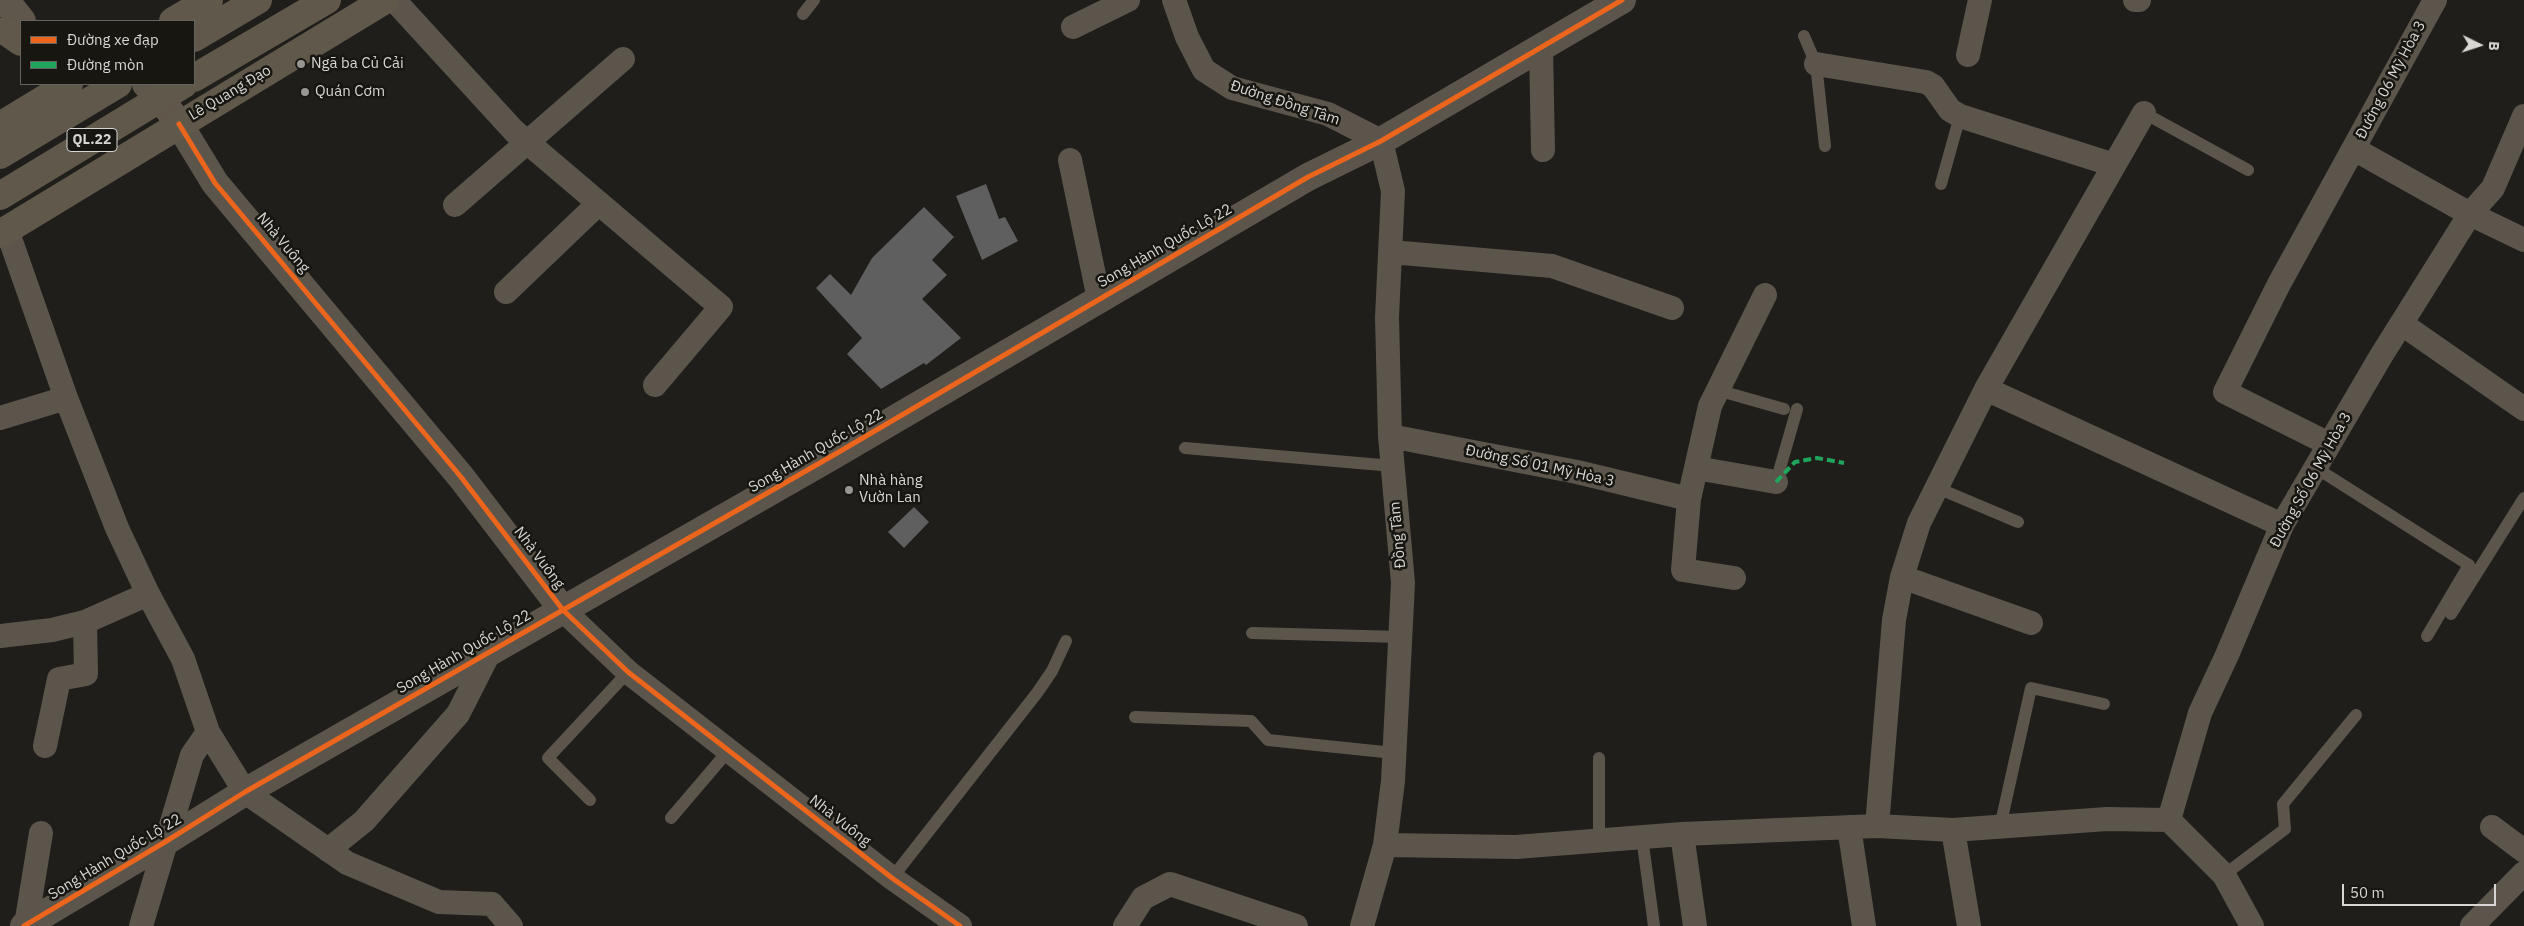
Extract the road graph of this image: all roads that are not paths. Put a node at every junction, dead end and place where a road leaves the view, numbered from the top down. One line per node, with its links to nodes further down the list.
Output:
1 (209, 0): 16 (highway)
2 (258, 0): 20 (highway)
3 (327, 0): 25 (highway, Lê Quang Đạo)
4 (385, 0): 33 (highway, Lê Quang Đạo / QL.22)
5 (394, 0): 37 (street)
6 (814, 0): 15 (lane)
7 (1128, 0): 17 (street)
8 (1174, 0): 36 (street, Đường Đồng Tâm)
9 (1622, 0): 21 (street, Song Hành Quốc Lộ 22)
10 (1980, 0): 22 (street)
11 (2134, 0): 12 (street)
12 (2139, 0)
13 (2435, 0): 39 (street, Đường 06 Mỹ Hòa 3)
14 (0, 2): 18 (main road)
15 (803, 14)
16 (176, 20)
17 (1073, 27)
18 (14, 30)
19 (1804, 36): 24 (lane)
20 (195, 37)
21 (1541, 47): 36 (street, Song Hành Quốc Lộ 22); 40 (street)
22 (1968, 55)
23 (623, 59): 37 (street)
24 (1816, 64): 31 (street); 38 (lane)
25 (195, 77)
26 (116, 85): 35 (highway, QL.22)
27 (180, 85): 29 (highway, Lê Quang Đạo / QL.22)
28 (54, 88): 34 (highway); 35 (highway)
29 (153, 91): 33 (main road); 46 (highway, Lê Quang Đạo / QL.22)
30 (2144, 113): 43 (street); 44 (lane)
31 (1960, 116): 43 (street); 45 (lane)
32 (2524, 116): 49 (street, Đường Số 06 Mỹ Hòa 3)
33 (179, 124): 50 (highway, Lê Quang Đạo / QL.22); 81 (street, Nhà Vuông)
34 (0, 126)
35 (47, 127): 41 (highway, QL.22)
36 (1381, 141): 52 (street, Đồng Tâm); 55 (street, Song Hành Quốc Lộ 22)
37 (526, 142): 47 (street); 48 (street)
38 (1825, 146)
39 (2354, 149): 49 (street, Đường 06 Mỹ Hòa 3); 67 (street)
40 (1543, 150)
41 (0, 156)
42 (1070, 160): 55 (street)
43 (2114, 165): 59 (street)
44 (2248, 170)
45 (1941, 184)
46 (0, 196)
47 (599, 203): 53 (street); 58 (street)
48 (455, 205)
49 (2470, 214): 51 (street, Đường 06 Mỹ Hòa 3); 57 (street, Đường Số 06 Mỹ Hòa 3)
50 (3, 232): 61 (street)
51 (2524, 240)
52 (1391, 252): 56 (street); 66 (street, Đồng Tâm)
53 (506, 292)
54 (1765, 295): 60 (street)
55 (1099, 299): 81 (street, Song Hành Quốc Lộ 22)
56 (1672, 308)
57 (2402, 324): 64 (street); 67 (street, Đường Số 06 Mỹ Hòa 3)
58 (655, 384)
59 (1986, 389): 73 (street); 77 (street)
60 (1717, 390): 62 (lane); 70 (street)
61 (66, 398): 65 (street); 80 (street)
62 (1784, 409)
63 (1797, 409): 72 (lane)
64 (2524, 409)
65 (0, 418)
66 (1390, 436): 69 (street, Đồng Tâm); 75 (street, Đường Số 01 Mỹ Hòa 3)
67 (2329, 444): 71 (street, Đường Số 06 Mỹ Hòa 3)
68 (1185, 448): 69 (lane)
69 (1393, 466): 88 (street, Đồng Tâm)
70 (1696, 468): 72 (street); 75 (street)
71 (2316, 468): 77 (street, Đường Số 06 Mỹ Hòa 3); 87 (lane)
72 (1776, 482)
73 (1936, 487): 76 (lane); 78 (street)
74 (2524, 498): 82 (lane)
75 (1689, 499): 79 (street)
76 (2018, 522)
77 (2282, 525): 103 (street, Đường Số 06 Mỹ Hòa 3)
78 (1902, 577): 84 (street); 104 (street)
79 (1734, 578)
80 (148, 594): 83 (street); 95 (street)
81 (563, 610): 90 (street, Song Hành Quốc Lộ 22); 91 (street, Nhà Vuông)
82 (2451, 614)
83 (85, 622): 86 (street); 96 (street)
84 (2031, 623)
85 (1252, 633): 88 (lane)
86 (0, 636)
87 (2427, 636)
88 (1400, 637): 98 (street, Đồng Tâm)
89 (1066, 641): 119 (lane)
90 (490, 651): 100 (street, Song Hành Quốc Lộ 22); 115 (street)
91 (628, 672): 97 (street, Nhà Vuông); 101 (lane)
92 (2104, 704): 105 (lane)
93 (2356, 715): 118 (lane)
94 (1135, 717): 98 (lane)
95 (208, 732): 100 (street); 113 (street)
96 (45, 746)
97 (729, 750): 102 (lane); 119 (street, Nhà Vuông)
98 (1394, 753): 114 (street, Đồng Tâm)
99 (1599, 758): 112 (lane)
100 (245, 792): 113 (street, Song Hành Quốc Lộ 22); 115 (street)
101 (590, 800)
102 (671, 818)
103 (2169, 820): 105 (street); 118 (street)
104 (1878, 826): 106 (street); 108 (street)
105 (2000, 826): 108 (street)
106 (1849, 827): 110 (street); 129 (street)
107 (2492, 827): 116 (street)
108 (1953, 830): 130 (street)
109 (40, 833): 120 (street)
110 (1682, 834): 111 (street); 128 (street)
111 (1642, 837): 112 (street); 127 (lane)
112 (1599, 840): 114 (street)
113 (165, 842): 120 (street, Song Hành Quốc Lộ 22); 121 (street)
114 (1385, 845): 126 (street, Đồng Tâm)
115 (328, 850): 122 (street)
116 (2524, 851)
117 (2524, 873): 132 (street)
118 (2224, 876): 131 (street)
119 (892, 878): 123 (street, Nhà Vuông)
120 (25, 925)
121 (141, 926)
122 (511, 926)
123 (960, 926)
124 (1125, 926): 125 (street)
125 (1296, 926)
126 (1362, 926)
127 (1654, 926)
128 (1694, 926)
129 (1864, 926)
130 (1968, 926)
131 (2252, 926)
132 (2472, 926)

